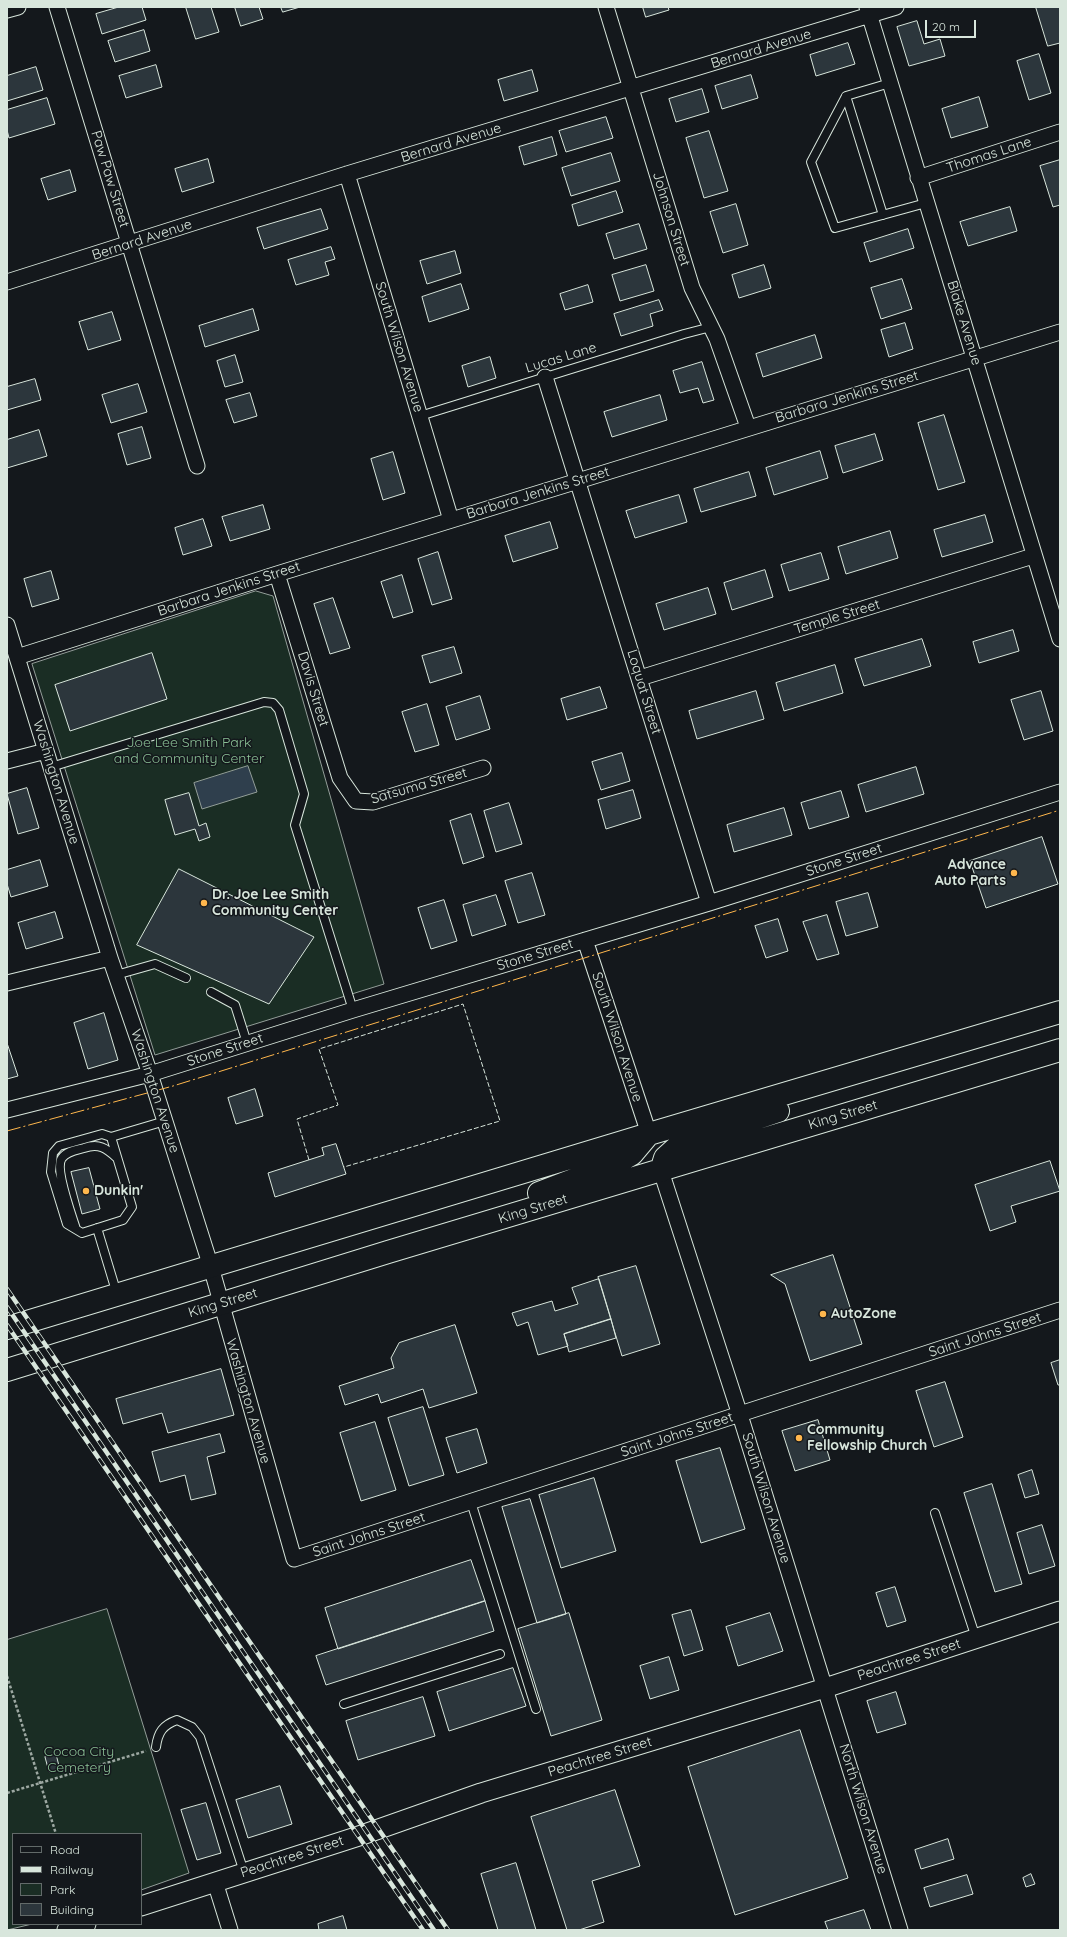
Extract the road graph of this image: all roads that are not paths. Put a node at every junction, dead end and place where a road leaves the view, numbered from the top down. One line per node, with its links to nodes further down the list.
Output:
1 (18, 7): 5 (street)
2 (57, 7): 15 (street, Paw Paw Street)
3 (606, 7): 8 (street, Johnson Street)
4 (896, 7): 6 (street, Bernard Avenue)
5 (7, 10)
6 (869, 11): 7 (street, Blake Avenue); 8 (street, Bernard Avenue)
7 (890, 83): 9 (lane); 12 (street, Blake Avenue)
8 (631, 88): 11 (street, Bernard Avenue); 17 (street, Johnson Street)
9 (846, 96): 14 (lane); 14 (lane)
10 (1060, 132): 12 (street, Thomas Lane)
11 (347, 174): 15 (street, Bernard Avenue); 21 (street, South Wilson Avenue)
12 (918, 178): 13 (street, Blake Avenue)
13 (926, 203): 14 (lane); 19 (street, Blake Avenue)
14 (883, 215)
15 (130, 245): 16 (street, Bernard Avenue); 23 (street, Paw Paw Street)
16 (7, 282)
17 (711, 327): 20 (lane, Lucas Lane); 22 (street, Johnson Street)
18 (1060, 332): 19 (street, Barbara Jenkins Street)
19 (975, 358): 22 (street, Barbara Jenkins Street); 26 (street, Blake Avenue)
20 (545, 377): 21 (lane, Lucas Lane); 24 (street, Loquat Street)
21 (420, 416): 25 (street, South Wilson Avenue)
22 (748, 427): 24 (street, Barbara Jenkins Street)
23 (197, 466)
24 (577, 482): 25 (street, Barbara Jenkins Street); 31 (street, Loquat Street)
25 (451, 520): 27 (street, Barbara Jenkins Street)
26 (1033, 556): 29 (street, Blake Avenue); 31 (street, Temple Street)
27 (277, 574): 30 (street, Barbara Jenkins Street); 37 (street, Davis Street)
28 (7, 625): 30 (street, Washington Avenue)
29 (1060, 639)
30 (17, 657): 32 (street, Washington Avenue)
31 (640, 678): 38 (street, Loquat Street)
32 (46, 751): 33 (street); 34 (street, Washington Avenue)
33 (7, 761)
34 (51, 767): 40 (street, Washington Avenue); 45 (lane)
35 (483, 768): 37 (street, Satsuma Street)
36 (1060, 792): 38 (street, Stone Street)
37 (356, 801)
38 (709, 903): 39 (street, Stone Street)
39 (585, 940): 45 (street, Stone Street); 53 (street, South Wilson Avenue)
40 (110, 958): 41 (street, Washington Avenue); 43 (street)
41 (116, 975): 42 (lane); 50 (street, Washington Avenue)
42 (186, 978)
43 (7, 983)
44 (211, 992): 47 (lane)
45 (353, 1010): 47 (street, Stone Street)
46 (1060, 1012): 49 (main road)
47 (248, 1043): 50 (street, Stone Street)
48 (1060, 1050): 56 (main road, King Street)
49 (865, 1070): 53 (main road); 56 (main road)
50 (150, 1074): 51 (street, Stone Street); 52 (street, Washington Avenue)
51 (7, 1110)
52 (165, 1121): 54 (lane); 60 (street, Washington Avenue)
53 (649, 1134): 59 (main road); 60 (main road)
54 (111, 1137): 55 (lane); 58 (lane)
55 (117, 1159): 57 (lane); 58 (lane)
56 (661, 1171): 59 (main road, King Street); 66 (street, South Wilson Avenue)
57 (97, 1228): 58 (lane); 61 (lane)
58 (76, 1229)
59 (461, 1230): 62 (main road, King Street)
60 (211, 1267): 61 (main road); 62 (street, Washington Avenue)
61 (118, 1295): 64 (main road)
62 (221, 1304): 65 (main road, King Street); 69 (street, Washington Avenue)
63 (1060, 1310): 66 (street, Saint Johns Street)
64 (7, 1328)
65 (7, 1370)
66 (740, 1415): 67 (street, Saint Johns Street); 73 (street, South Wilson Avenue)
67 (471, 1502): 69 (street, Saint Johns Street); 75 (lane)
68 (935, 1513): 71 (lane)
69 (294, 1559)
70 (1060, 1611): 71 (street, Peachtree Street)
71 (976, 1638): 73 (street, Peachtree Street)
72 (500, 1654): 74 (lane)
73 (826, 1688): 77 (street, Peachtree Street); 83 (street, North Wilson Avenue)
74 (344, 1704)
75 (536, 1709)
76 (156, 1747): 77 (lane)
77 (244, 1872): 78 (street, Peachtree Street)
78 (215, 1882): 79 (street, Peachtree Street); 82 (street)
79 (142, 1906)
80 (83, 1925): 81 (street)
81 (67, 1930)
82 (230, 1930)
83 (900, 1930)

